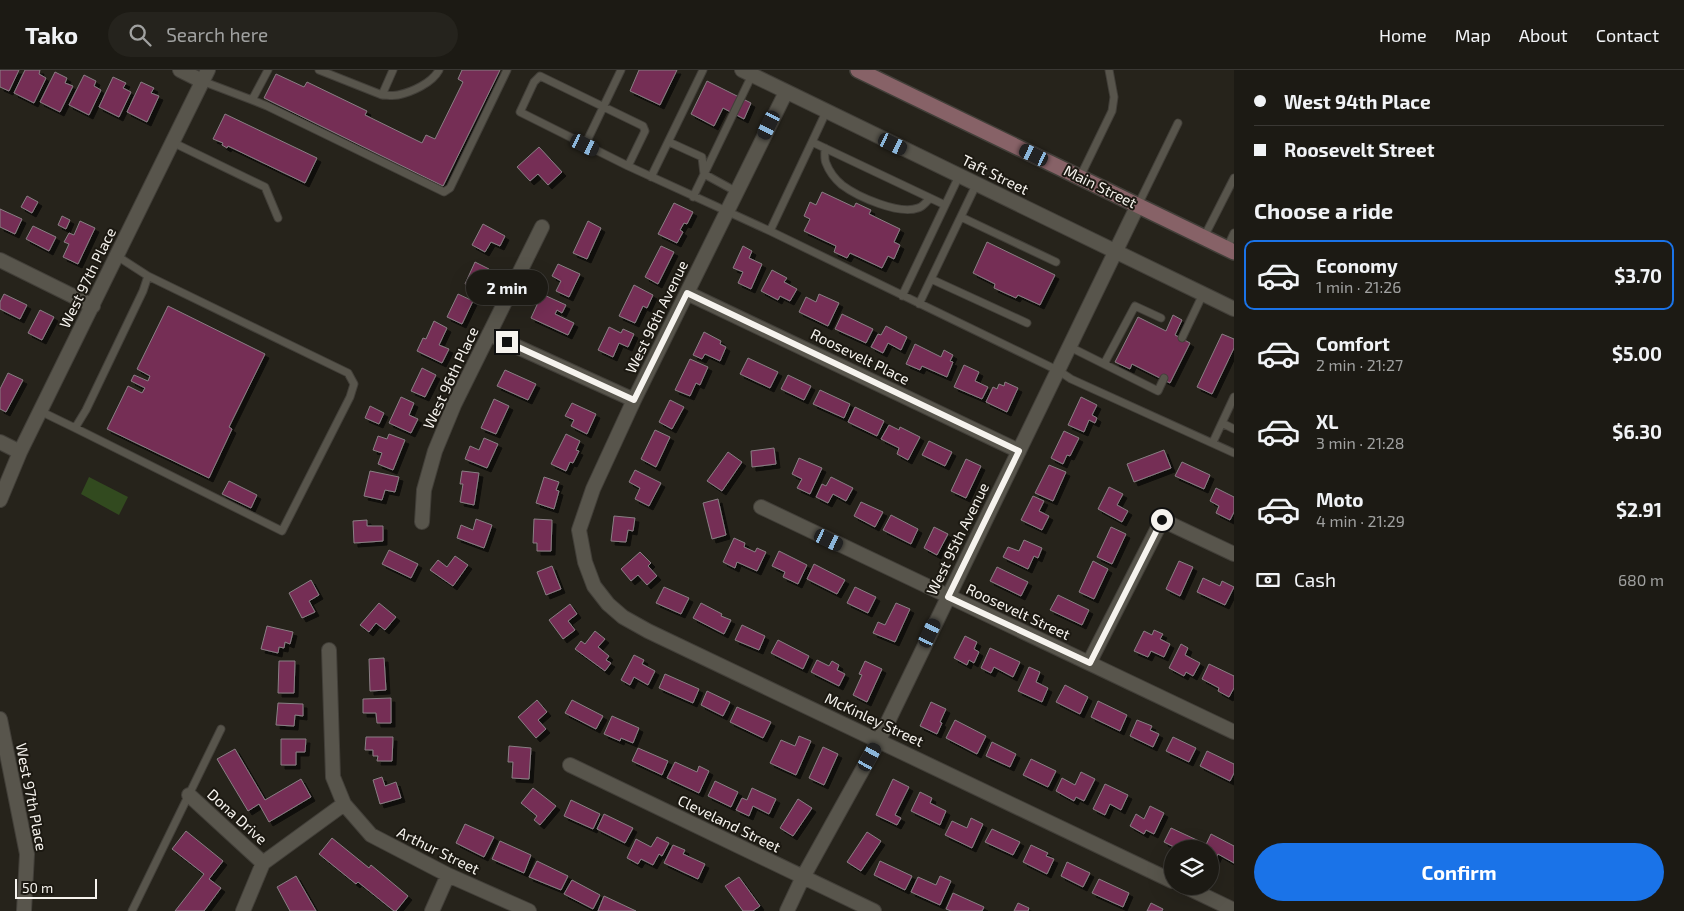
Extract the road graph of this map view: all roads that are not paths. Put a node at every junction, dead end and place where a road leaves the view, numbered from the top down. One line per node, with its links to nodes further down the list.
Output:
1 (180, 70): 13 (street)
2 (268, 70): 17 (lane)
3 (319, 70): 14 (lane)
4 (343, 70): 14 (lane)
5 (393, 70): 16 (lane)
6 (439, 70): 16 (lane)
7 (507, 70): 17 (lane)
8 (621, 70): 18 (lane)
9 (703, 70): 22 (lane)
10 (858, 70): 30 (main road, Main Street)
11 (1109, 70): 30 (lane)
12 (747, 72): 15 (street, Taft Street); 27 (lane)
13 (205, 75): 17 (lane); 21 (street, West 97th Place)
14 (339, 78): 16 (lane)
15 (786, 92): 19 (street, Taft Street); 33 (street, West 96th Avenue)
16 (382, 95)
17 (252, 100)
18 (603, 106): 24 (lane); 24 (lane); 26 (lane)
19 (826, 112): 23 (lane); 28 (street, Taft Street)
20 (1178, 123): 37 (lane)
21 (172, 142): 40 (lane); 47 (street, West 97th Place)
22 (669, 142): 27 (lane); 29 (lane)
23 (812, 142): 25 (lane); 42 (lane)
24 (585, 145): 26 (lane)
25 (825, 148): 35 (lane); 35 (lane)
26 (628, 166): 29 (lane)
27 (704, 174): 33 (lane); 34 (lane)
28 (959, 176): 32 (street, Taft Street); 36 (lane)
29 (651, 177): 34 (lane)
30 (1080, 177): 37 (main road, Main Street)
31 (1234, 178): 44 (lane)
32 (976, 184): 39 (lane); 46 (street, Taft Street)
33 (737, 192): 38 (street, West 96th Avenue)
34 (693, 197): 38 (lane)
35 (930, 198): 36 (lane)
36 (945, 205): 54 (lane)
37 (1138, 205): 44 (main road, Main Street); 46 (street, West 95th Avenue)
38 (728, 212): 42 (lane); 52 (street, West 96th Avenue)
39 (961, 217): 49 (lane); 51 (lane)
40 (278, 218)
41 (542, 227): 60 (street, West 96th Place)
42 (770, 231): 54 (lane)
43 (1234, 233): 45 (lane)
44 (1204, 238): 45 (main road, Main Street)
45 (1230, 250)
46 (1116, 252): 53 (street, Taft Street); 62 (street, West 95th Avenue)
47 (117, 256): 50 (lane); 56 (street, West 97th Place)
48 (0, 260): 56 (street)
49 (1056, 262)
50 (148, 276): 70 (lane); 70 (lane)
51 (931, 279): 55 (lane); 59 (lane)
52 (687, 293): 67 (street, West 96th Avenue); 74 (street, Roosevelt Place)
53 (1203, 294): 57 (street, Taft Street); 61 (lane)
54 (902, 296): 55 (lane)
55 (919, 304): 64 (lane)
56 (93, 306): 68 (street, West 97th Place)
57 (1234, 309)
58 (1161, 318): 63 (lane)
59 (1027, 323)
60 (489, 334): 67 (street); 79 (street, West 96th Place)
61 (1182, 338)
62 (1070, 347): 63 (lane); 64 (street, West 95th Avenue)
63 (1104, 364): 65 (lane)
64 (1059, 371): 73 (lane); 74 (street, West 95th Avenue)
65 (1164, 378)
66 (1234, 397): 69 (lane)
67 (634, 400): 81 (street, West 96th Avenue)
68 (40, 411): 70 (lane); 75 (street, West 97th Place)
69 (1222, 423): 71 (lane); 73 (lane)
70 (76, 428)
71 (1234, 429)
72 (0, 442): 75 (street)
73 (1213, 442): 76 (lane)
74 (1019, 451): 82 (street, West 95th Avenue)
75 (20, 452): 77 (street, West 97th Place)
76 (1234, 453)
77 (0, 500)
78 (761, 507): 82 (street, Roosevelt Street)
79 (422, 522)
80 (1234, 554): 84 (street)
81 (585, 562): 88 (street, McKinley Street)
82 (948, 597): 84 (street, Roosevelt Street); 88 (street, West 95th Avenue)
83 (329, 650): 92 (street, Arthur Street)
84 (1090, 663): 87 (street, Roosevelt Street)
85 (0, 719): 90 (street, West 97th Place)
86 (221, 729): 91 (lane)
87 (1234, 732)
88 (879, 740): 95 (street, West 95th Avenue); 96 (street, McKinley Street)
89 (570, 765): 95 (street, Cleveland Street)
90 (6, 783): 99 (street, West 97th Place)
91 (189, 795): 93 (street, Dona Drive); 100 (lane)
92 (344, 804): 93 (street); 94 (street, Arthur Street)
93 (263, 863): 101 (street)
94 (448, 875): 102 (street); 103 (street, Arthur Street)
95 (803, 877): 104 (street, West 95th Avenue); 105 (street, Cleveland Street)
96 (1164, 877)
97 (1203, 895): 98 (street)
98 (1234, 910)
99 (24, 911)
100 (132, 911)
101 (242, 911)
102 (432, 911)
103 (529, 911)
104 (787, 911)
105 (874, 911)

